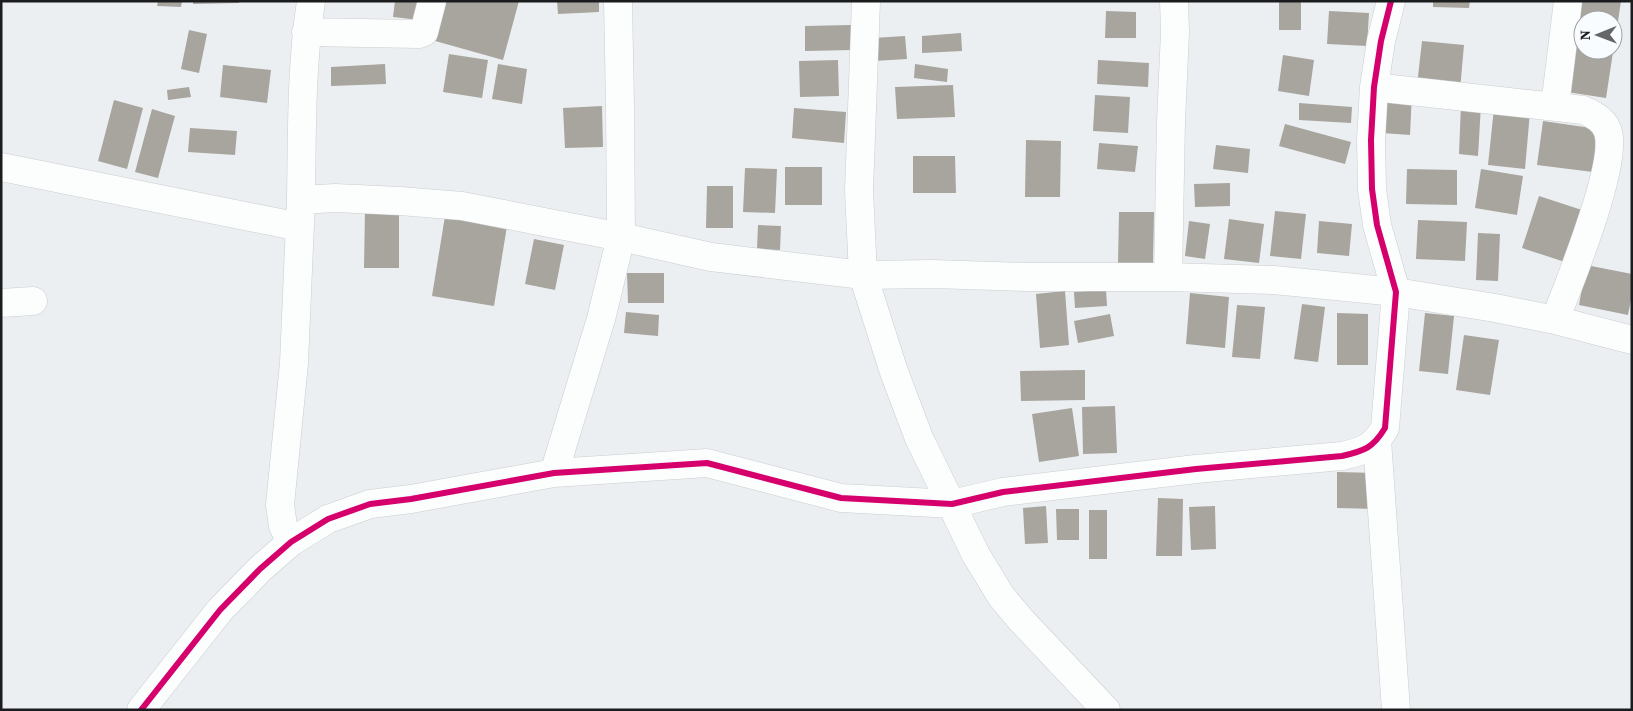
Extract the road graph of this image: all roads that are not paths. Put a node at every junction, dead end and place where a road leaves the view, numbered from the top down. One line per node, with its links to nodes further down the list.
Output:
1 (311, 1): 8 (street)
2 (432, 1): 8 (street)
3 (618, 1): 14 (street)
4 (866, 1): 15 (street)
5 (1174, 1): 16 (street)
6 (1391, 1): 9 (street)
7 (1568, 1): 10 (street)
8 (306, 32): 12 (street)
9 (1374, 86): 10 (street); 17 (street)
10 (1555, 106): 20 (street)
11 (1, 167): 13 (street)
12 (301, 200): 13 (street); 14 (street)
13 (300, 227): 25 (street)
14 (621, 237): 15 (street); 23 (street)
15 (863, 275): 16 (street); 24 (street)
16 (1168, 277): 17 (street)
17 (1396, 292): 20 (street); 22 (street)
18 (33, 301): 19 (street)
19 (1, 303)
20 (1555, 320): 21 (street)
21 (1632, 340)
22 (1377, 440): 24 (street); 28 (street)
23 (554, 473): 24 (street); 25 (street)
24 (952, 504): 27 (street)
25 (291, 542): 26 (street)
26 (141, 710)
27 (1106, 710)
28 (1396, 710)

